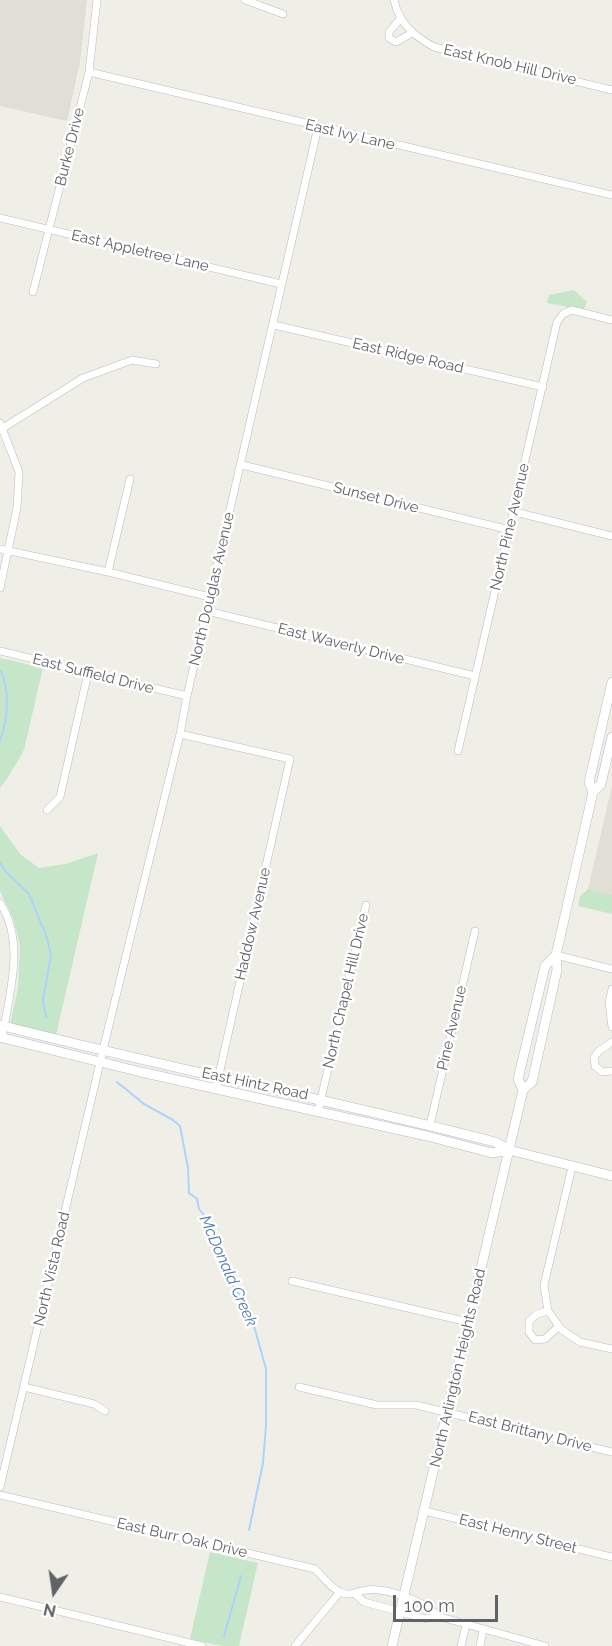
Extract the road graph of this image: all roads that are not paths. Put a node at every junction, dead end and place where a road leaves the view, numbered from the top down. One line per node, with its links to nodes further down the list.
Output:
1 (97, 0): 7 (street, Burke Drive)
2 (245, 0): 4 (street)
3 (394, 0): 5 (street, East Knob Hill Drive)
4 (283, 14)
5 (400, 18): 6 (street, East Knob Hill Drive); 6 (street)
6 (412, 33): 8 (street, East Knob Hill Drive)
7 (89, 72): 9 (street, East Ivy Lane); 12 (street, Burke Drive)
8 (612, 90)
9 (318, 127): 10 (street, East Ivy Lane); 13 (street, North Douglas Avenue)
10 (612, 195)
11 (0, 218): 12 (street, East Appletree Lane)
12 (49, 230): 13 (street, East Appletree Lane); 14 (street, Burke Drive)
13 (281, 284): 16 (street, North Douglas Avenue)
14 (33, 292)
15 (612, 320): 18 (street, North Pine Avenue)
16 (274, 325): 18 (street, East Ridge Road); 20 (street, North Douglas Avenue)
17 (156, 364): 19 (street)
18 (543, 387): 22 (street, North Pine Avenue)
19 (2, 426): 26 (street)
20 (242, 465): 23 (street, Sunset Drive); 29 (street, North Douglas Avenue)
21 (130, 479): 27 (street)
22 (515, 512): 23 (street, North Pine Avenue); 24 (street)
23 (510, 530): 33 (street, North Pine Avenue)
24 (612, 536)
25 (0, 549): 26 (street)
26 (9, 551): 27 (street); 28 (street)
27 (108, 572): 29 (street)
28 (0, 588)
29 (210, 597): 30 (street, North Douglas Avenue)
30 (207, 611): 33 (street, East Waverly Drive); 36 (street, North Douglas Avenue)
31 (0, 651): 32 (street, East Suffield Drive)
32 (88, 673): 36 (street, East Suffield Drive); 41 (street)
33 (475, 676): 39 (street, North Pine Avenue)
34 (612, 682): 35 (main road, North Arlington Heights Road)
35 (610, 695): 40 (main road, North Arlington Heights Road)
36 (187, 696): 37 (street, North Douglas Avenue)
37 (180, 734): 52 (street, North Douglas Avenue); 55 (street, Haddow Avenue)
38 (612, 737): 40 (main road, North Arlington Heights Road)
39 (458, 751)
40 (593, 792): 45 (main road, North Arlington Heights Road)
41 (47, 810)
42 (0, 903): 48 (street)
43 (366, 905): 57 (street, North Chapel Hill Drive)
44 (475, 931): 59 (street, Pine Avenue)
45 (556, 955): 46 (street); 60 (main road, North Arlington Heights Road)
46 (612, 969)
47 (612, 989): 49 (street)
48 (2, 1026): 50 (street); 52 (main road, East Hintz Road)
49 (612, 1027)
50 (1, 1037): 53 (main road, East Hintz Road)
51 (612, 1042): 54 (street)
52 (103, 1050): 53 (street, North Vista Road); 55 (main road, East Hintz Road)
53 (100, 1062): 56 (main road, East Hintz Road); 68 (street, North Vista Road)
54 (612, 1071)
55 (219, 1076): 56 (street, Haddow Avenue); 57 (main road, East Hintz Road)
56 (216, 1088): 58 (main road, East Hintz Road)
57 (320, 1099): 58 (street, North Chapel Hill Drive); 59 (main road, East Hintz Road)
58 (318, 1112): 60 (main road, East Hintz Road)
59 (430, 1125): 60 (main road, East Hintz Road)
60 (508, 1150): 61 (main road, East Hintz Road); 65 (main road, North Arlington Heights Road)
61 (572, 1167): 62 (main road, East Hintz Road); 64 (street)
62 (612, 1176)
63 (292, 1281): 65 (street)
64 (548, 1311): 66 (street); 66 (street)
65 (468, 1322): 71 (main road, North Arlington Heights Road)
66 (560, 1326): 67 (street)
67 (612, 1349)
68 (24, 1387): 70 (street); 73 (street, North Vista Road)
69 (299, 1387): 71 (street, East Brittany Drive)
70 (105, 1411)
71 (447, 1412): 72 (street, East Brittany Drive); 75 (main road, North Arlington Heights Road)
72 (612, 1452)
73 (0, 1487)
74 (0, 1495): 77 (street, East Burr Oak Drive)
75 (425, 1511): 76 (street, East Henry Street); 80 (main road, North Arlington Heights Road)
76 (612, 1557)
77 (340, 1592): 78 (street); 86 (street)
78 (356, 1595): 80 (street); 81 (street)
79 (0, 1597): 85 (street)
80 (405, 1597): 81 (main road, North Arlington Heights Road); 82 (street)
81 (401, 1612): 82 (street); 87 (main road, North Arlington Heights Road)
82 (436, 1616): 83 (street)
83 (466, 1625): 84 (street); 88 (street)
84 (483, 1630): 89 (street); 90 (street)
85 (202, 1646)
86 (295, 1646)
87 (392, 1646)
88 (461, 1646)
89 (480, 1646)
90 (545, 1646)

